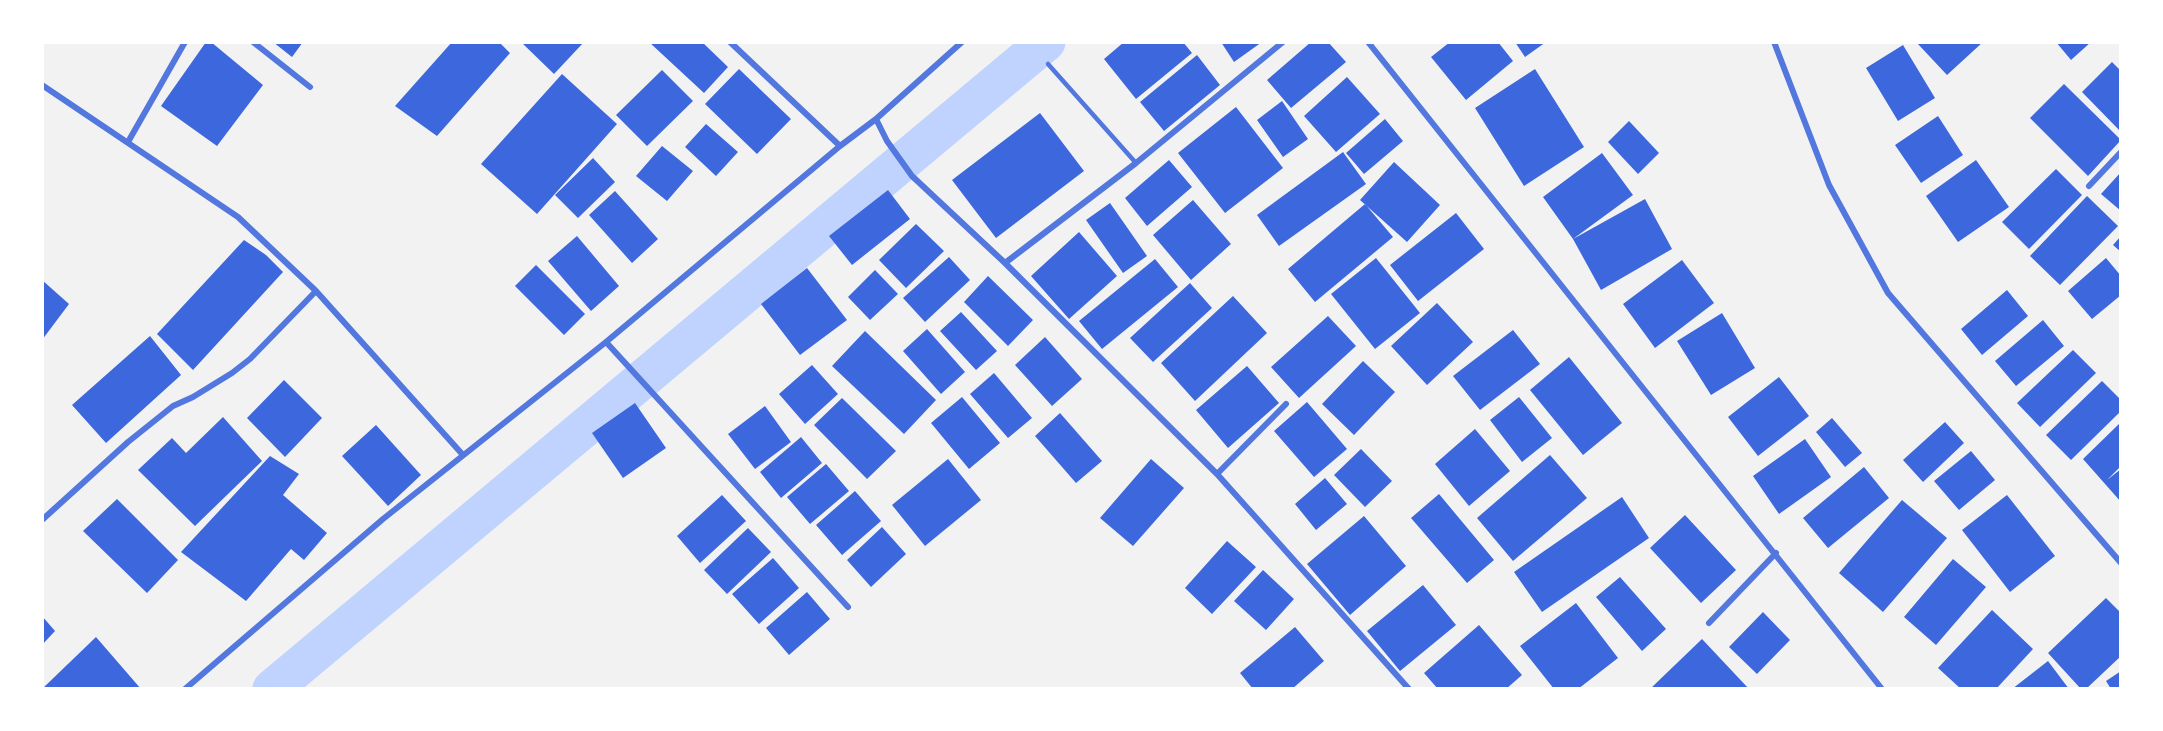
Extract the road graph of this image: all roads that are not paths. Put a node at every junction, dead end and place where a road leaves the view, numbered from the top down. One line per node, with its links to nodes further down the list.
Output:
1 (185, 42): 12 (street)
2 (253, 42): 10 (street)
3 (730, 42): 13 (street)
4 (962, 42): 11 (street)
5 (1283, 42): 15 (street)
6 (1368, 42): 24 (street)
7 (1774, 42): 25 (street)
8 (1048, 64): 15 (lane)
9 (42, 85): 12 (street)
10 (310, 87)
11 (876, 118): 13 (street); 17 (street)
12 (128, 142): 18 (street)
13 (840, 146): 19 (street)
14 (2121, 152): 16 (street)
15 (1136, 163): 17 (street)
16 (2089, 186)
17 (1005, 263): 22 (street)
18 (316, 291): 21 (street); 23 (street)
19 (606, 342): 21 (street); 26 (street)
20 (1286, 404): 22 (street)
21 (463, 455): 28 (street)
22 (1216, 474): 29 (street)
23 (42, 520)
24 (1776, 554): 27 (street); 30 (street)
25 (2121, 563)
26 (848, 607)
27 (1709, 623)
28 (185, 689)
29 (1409, 689)
30 (1882, 689)

